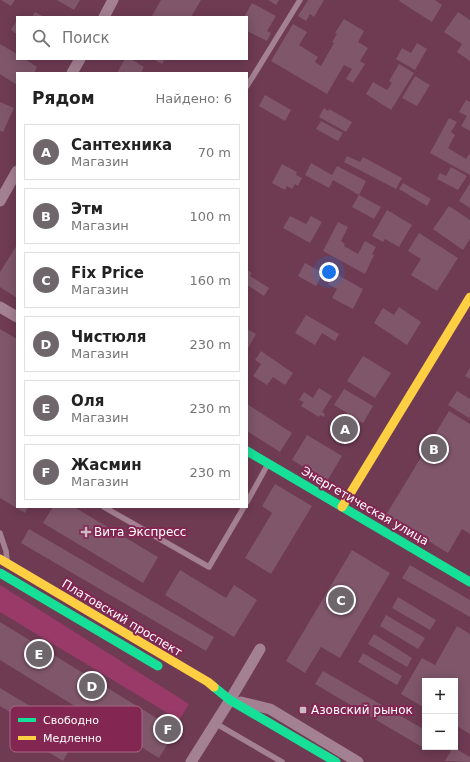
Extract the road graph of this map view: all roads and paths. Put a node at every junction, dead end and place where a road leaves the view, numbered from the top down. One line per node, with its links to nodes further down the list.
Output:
1 (114, 0): 3 (street)
2 (300, 0): 6 (lane)
3 (105, 16)
4 (79, 60): 5 (street)
5 (73, 72)
6 (248, 84)
7 (16, 173): 8 (street)
8 (0, 202)
9 (470, 297): 15 (main road)
10 (0, 307): 11 (street)
11 (16, 316)
12 (248, 453): 13 (main road, Энергетическая улица)
13 (269, 464): 14 (lane); 15 (main road, Энергетическая улица)
14 (248, 500)
15 (342, 507): 21 (main road, Энергетическая улица)
16 (106, 508): 17 (lane)
17 (243, 508)
18 (0, 533): 19 (lane)
19 (4, 561): 25 (main road, Платовский проспект)
20 (0, 573): 23 (main road, Платовский проспект)
21 (470, 582)
22 (260, 649): 25 (street)
23 (168, 671)
24 (206, 691): 25 (main road, Платовский проспект)
25 (230, 700): 26 (street); 29 (main road, Платовский проспект); 30 (street)
26 (215, 723): 27 (street); 28 (lane)
27 (191, 762)
28 (282, 762)
29 (336, 762)
30 (358, 762)

